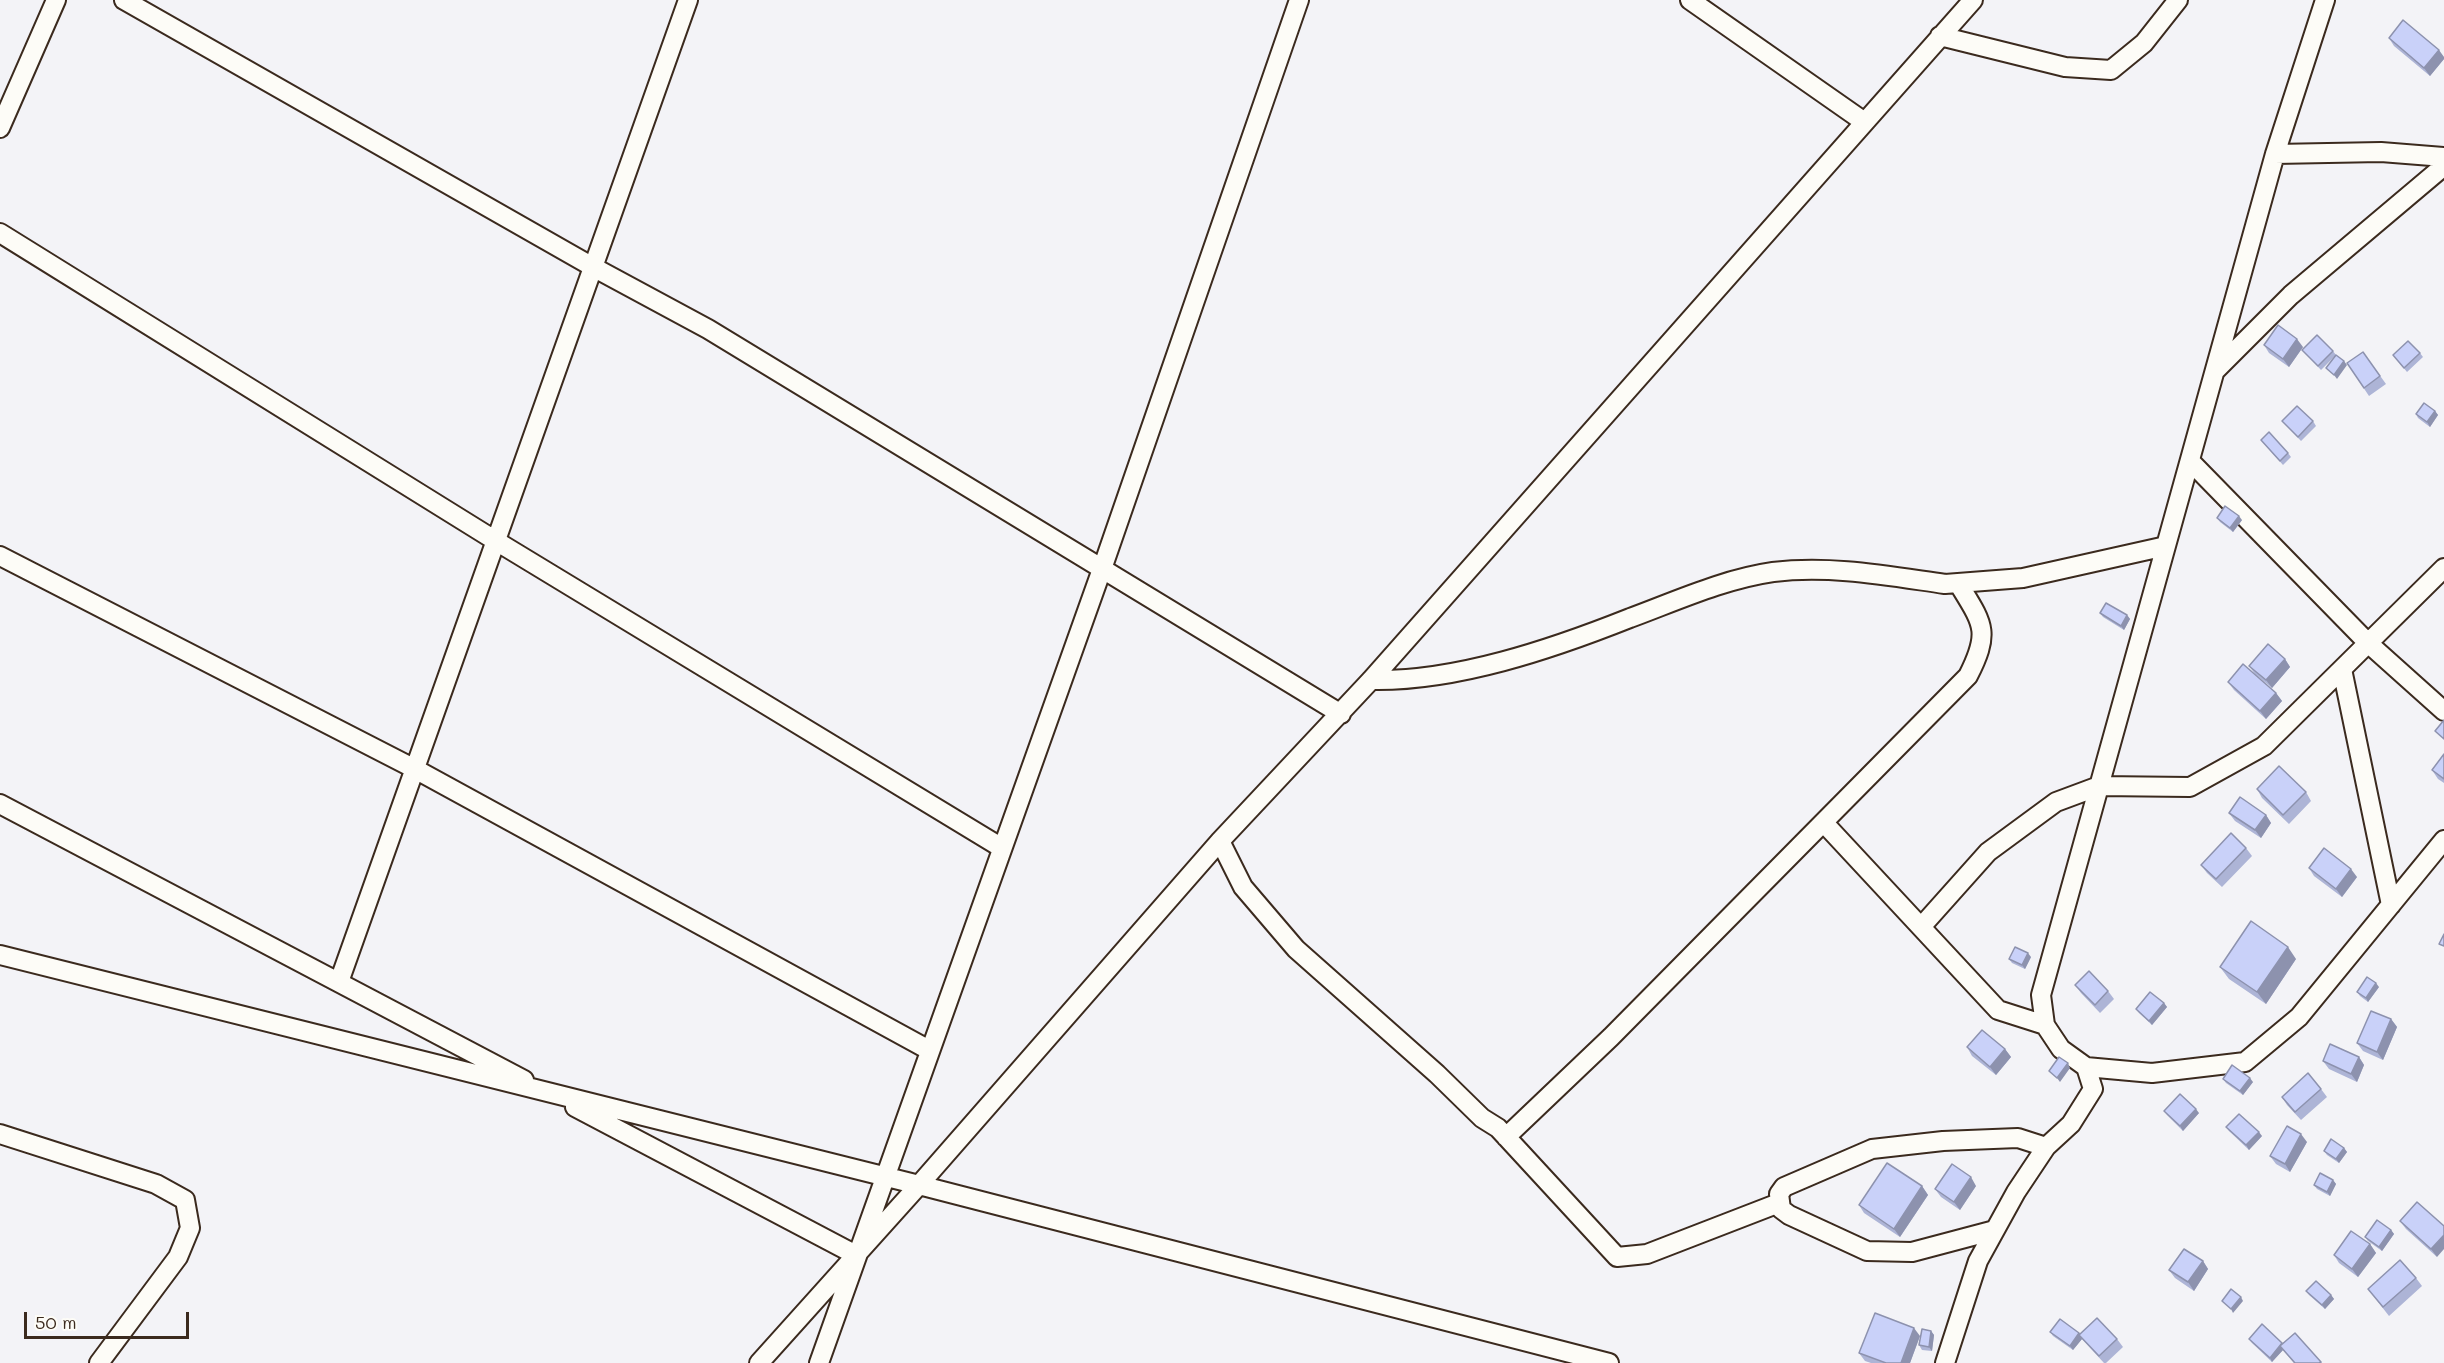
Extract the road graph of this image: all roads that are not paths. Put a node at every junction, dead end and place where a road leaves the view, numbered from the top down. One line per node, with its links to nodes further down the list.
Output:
1 (56, 0): 11 (street)
2 (124, 0): 16 (street)
3 (688, 0): 16 (street)
4 (1299, 0): 23 (street)
5 (1973, 0): 9 (street)
6 (2178, 0): 9 (street)
7 (2325, 0): 12 (street)
8 (1697, 2): 10 (street)
9 (1940, 36): 10 (street)
10 (1863, 121): 27 (street)
11 (0, 128)
12 (2275, 154): 13 (street); 17 (street)
13 (2444, 157)
14 (2444, 166): 17 (street)
15 (0, 233): 19 (street)
16 (593, 267): 19 (street); 23 (street)
17 (2215, 371): 18 (street)
18 (2190, 461): 20 (street); 25 (street)
19 (496, 541): 30 (street); 36 (street)
20 (2166, 546): 24 (street); 31 (street)
21 (0, 556): 30 (street)
22 (2444, 568): 25 (street)
23 (1102, 569): 29 (street); 36 (street)
24 (1958, 583): 27 (street); 33 (street)
25 (2368, 643): 26 (street); 28 (street)
26 (2342, 669): 31 (street); 37 (street)
27 (1371, 680): 29 (street)
28 (2444, 711)
29 (1341, 714): 35 (street)
30 (415, 769): 40 (street); 42 (street)
31 (2099, 786): 38 (street); 41 (street)
32 (0, 804): 40 (street)
33 (1824, 823): 38 (street); 46 (street)
34 (2444, 840): 37 (street)
35 (1220, 841): 46 (street); 49 (street)
36 (1002, 848): 42 (street)
37 (2391, 905): 43 (street)
38 (1921, 927): 41 (street)
39 (0, 955): 44 (street)
40 (339, 982): 44 (street)
41 (2045, 1024): 43 (street)
42 (929, 1050): 48 (street)
43 (2086, 1067): 47 (street)
44 (550, 1094): 48 (street); 52 (street)
45 (0, 1134): 53 (street)
46 (1506, 1137): 50 (street)
47 (2046, 1147): 50 (street); 51 (street)
48 (884, 1176): 49 (street); 52 (street)
49 (919, 1185): 52 (street); 56 (street)
50 (1779, 1203): 51 (street)
51 (1995, 1230): 57 (street)
52 (856, 1255): 54 (street); 55 (street)
53 (99, 1363)
54 (759, 1363)
55 (819, 1363)
56 (1609, 1363)
57 (1945, 1363)

